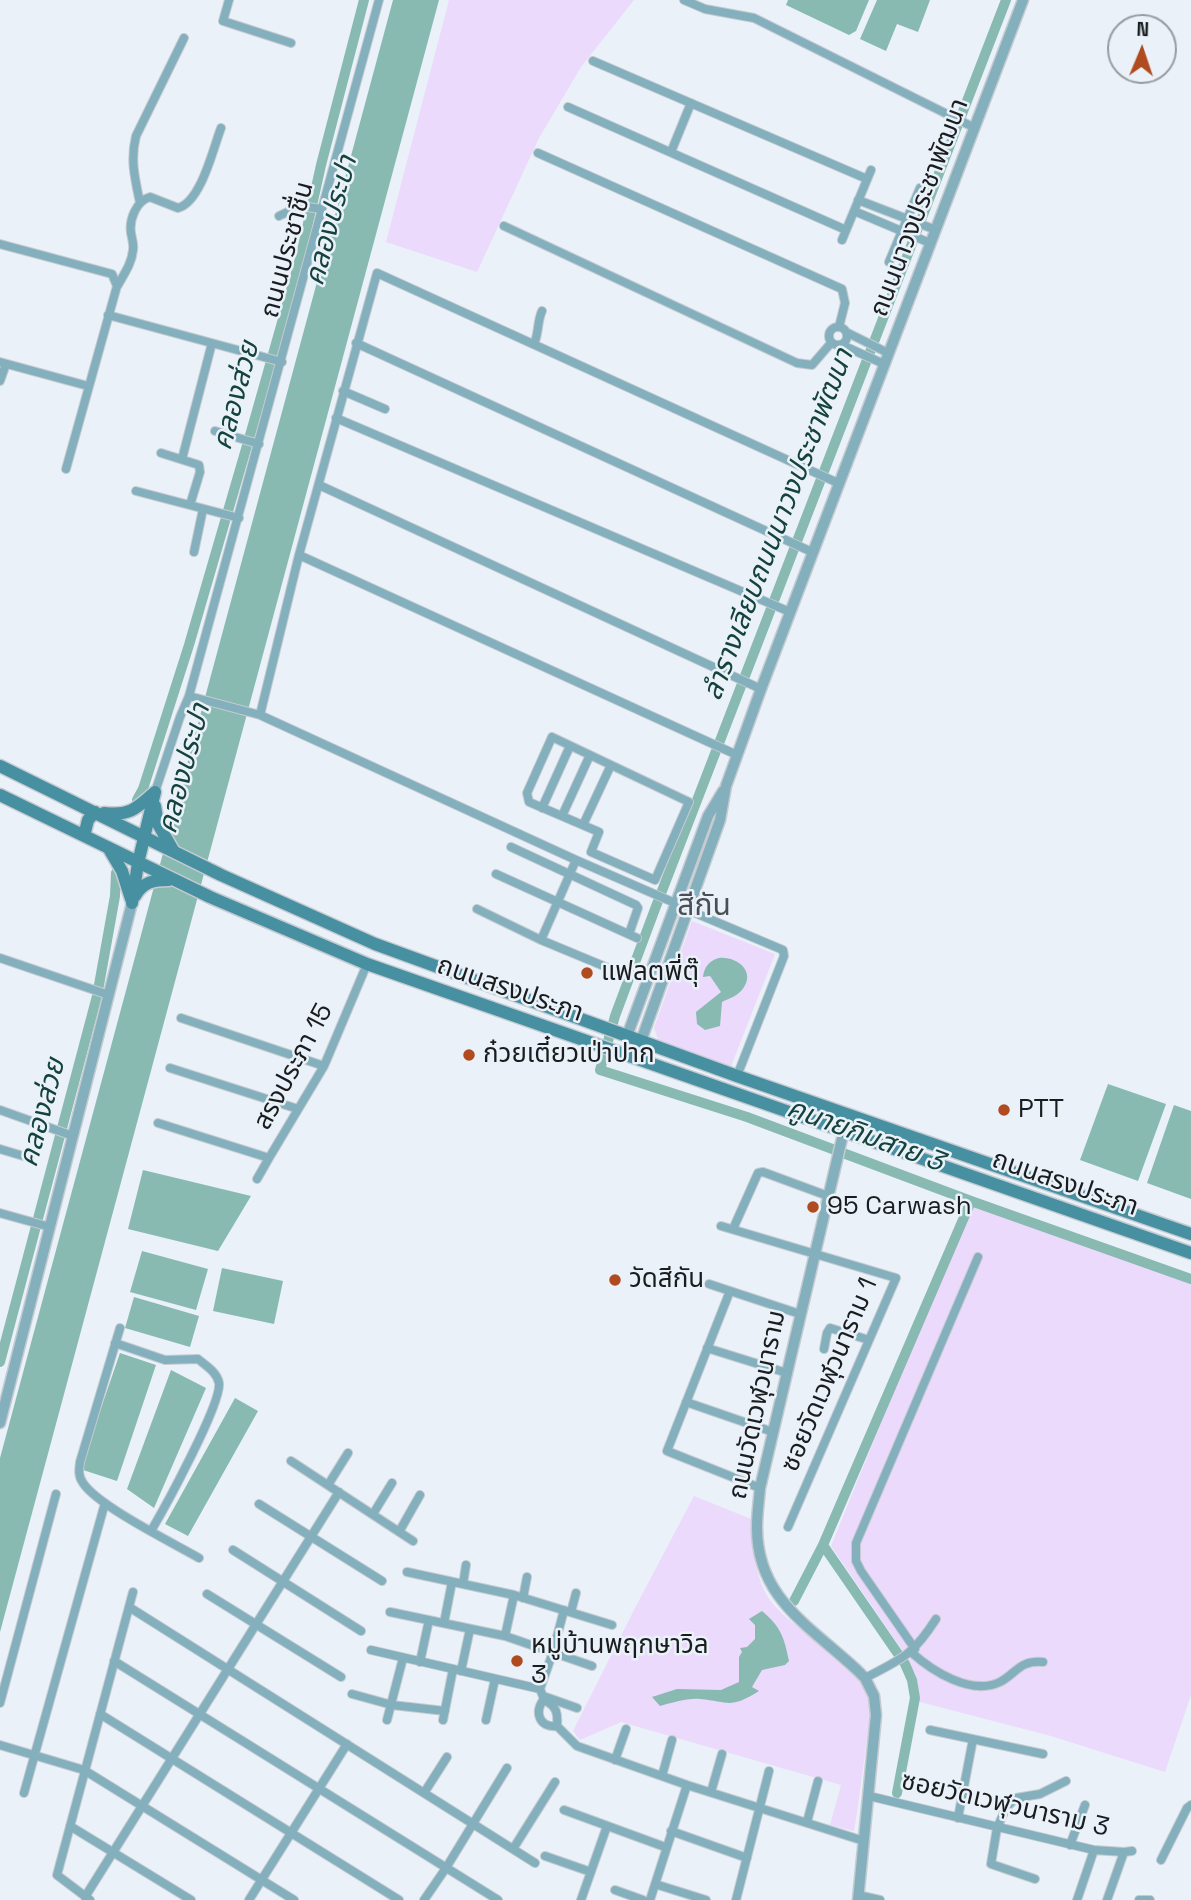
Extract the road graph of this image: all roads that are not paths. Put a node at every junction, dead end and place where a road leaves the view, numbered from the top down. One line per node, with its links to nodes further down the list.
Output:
1 (229, 0): 6 (street)
2 (379, 0): 19 (street, ถนนประชาชื่น)
3 (684, 0): 10 (street)
4 (1023, 0): 10 (street, ถนนนาวงประชาพัฒนา)
5 (184, 38): 18 (street)
6 (291, 43)
7 (593, 61): 8 (street)
8 (691, 103): 12 (street); 15 (street)
9 (568, 107): 12 (street)
10 (971, 127): 24 (street, ถนนนาวงประชาพัฒนา)
11 (220, 128): 18 (street)
12 (671, 152): 25 (street)
13 (538, 153): 34 (street)
14 (871, 170): 15 (street)
15 (867, 179): 17 (street)
16 (920, 187): 22 (street)
17 (858, 200): 20 (street); 22 (street)
18 (139, 203): 31 (street)
19 (315, 207): 21 (street); 42 (street, ถนนประชาชื่น)
20 (854, 211): 25 (street); 26 (street)
21 (279, 216)
22 (910, 220): 24 (street); 26 (street)
23 (505, 226): 38 (street)
24 (930, 228): 28 (street, ถนนนาวงประชาพัฒนา)
25 (846, 230): 27 (street)
26 (905, 234): 28 (street); 30 (street)
27 (842, 240)
28 (930, 243): 41 (street, ถนนนาวงประชาพัฒนา)
29 (0, 244): 31 (street)
30 (889, 262)
31 (117, 285): 33 (street)
32 (542, 311): 39 (street)
33 (108, 315): 36 (street); 45 (street)
34 (839, 327): 35 (street); 38 (street)
35 (848, 333): 40 (street); 41 (street)
36 (212, 343): 42 (street); 52 (street)
37 (356, 343): 39 (street); 46 (street); 60 (street)
38 (831, 343): 40 (street)
39 (534, 344): 54 (street)
40 (842, 345): 41 (street)
41 (886, 358): 54 (street, ถนนนาวงประชาพัฒนา)
42 (275, 360): 50 (street, ถนนประชาชื่น)
43 (3, 363): 44 (street); 45 (street)
44 (0, 381)
45 (88, 386): 53 (street)
46 (343, 391): 47 (street); 48 (street)
47 (385, 409)
48 (336, 418): 55 (street); 63 (street)
49 (215, 431): 50 (street)
50 (252, 442): 59 (street, ถนนประชาชื่น)
51 (161, 453): 52 (street)
52 (182, 459): 57 (street)
53 (66, 469)
54 (833, 481): 60 (street, ถนนนาวงประชาพัฒนา)
55 (318, 485): 62 (street); 64 (street)
56 (136, 491): 57 (street)
57 (190, 505): 58 (street)
58 (203, 509): 59 (street); 61 (street)
59 (236, 517): 65 (street, ถนนประชาชื่น)
60 (809, 551): 63 (street, ถนนนาวงประชาพัฒนา)
61 (194, 552)
62 (299, 555): 66 (street); 69 (street)
63 (790, 612): 64 (street, ถนนนาวงประชาพัฒนา)
64 (756, 687): 69 (street, ถนนนาวงประชาพัฒนา)
65 (190, 696): 66 (street); 73 (street, ถนนประชาชื่น)
66 (260, 715): 84 (street)
67 (570, 746): 68 (street); 75 (street); 75 (street)
68 (590, 755): 70 (street); 77 (street)
69 (737, 755): 72 (street, ถนนนาวงประชาพัฒนา)
70 (611, 765): 78 (street); 78 (street)
71 (0, 766): 76 (main road, ถนนสรงประภา)
72 (726, 786): 92 (street, ถนนนาวงประชาพัฒนา); 95 (street, ถนนนาวงประชาพัฒนา)
73 (155, 792): 76 (main road); 80 (main road); 81 (main road)
74 (0, 795): 79 (main road)
75 (542, 808): 77 (street)
76 (95, 812): 79 (main road); 80 (main road, ถนนสรงประภา)
77 (562, 816): 78 (street)
78 (583, 825)
79 (85, 836): 83 (main road)
80 (145, 838): 81 (main road, ถนนสรงประภา); 85 (main road)
81 (164, 843): 86 (main road, ถนนสรงประภา)
82 (510, 847): 88 (street)
83 (109, 848): 85 (main road); 93 (main road)
84 (576, 860): 88 (street); 92 (street)
85 (138, 863): 89 (main road); 93 (main road)
86 (215, 872): 90 (main road); 100 (main road, ถนนสรงประภา)
87 (496, 874): 91 (street)
88 (569, 874): 91 (street); 91 (street)
89 (154, 876): 90 (main road, ถนนสรงประภา); 93 (main road)
90 (206, 895): 98 (main road, ถนนสรงประภา)
91 (557, 901): 96 (street)
92 (675, 902): 104 (street, ถนนนาวงประชาพัฒนา)
93 (132, 903): 101 (street)
94 (477, 909): 96 (street)
95 (688, 910): 105 (street, ถนนนาวงประชาพัฒนา); 110 (street)
96 (541, 940): 99 (street)
97 (0, 958): 101 (street)
98 (367, 964): 102 (main road, ถนนสรงประภา); 108 (street, สรงประภา 15)
99 (618, 972)
100 (493, 987): 102 (main road); 104 (main road, ถนนสรงประภา)
101 (102, 992): 114 (street)
102 (487, 1006): 106 (main road, ถนนสรงประภา)
103 (181, 1018): 108 (street)
104 (622, 1034): 105 (main road, ถนนสรงประภา); 106 (main road)
105 (641, 1041): 107 (main road); 110 (main road, ถนนสรงประภา)
106 (617, 1050): 107 (main road, ถนนสรงประภา)
107 (635, 1057): 115 (main road, ถนนสรงประภา)
108 (324, 1066): 111 (street, สรงประภา 15)
109 (170, 1069): 111 (street)
110 (737, 1076): 125 (main road, ถนนสรงประภา)
111 (298, 1109): 118 (street, สรงประภา 15)
112 (0, 1110): 114 (street)
113 (158, 1123): 118 (street, สรงประภา 15)
114 (69, 1134): 123 (street)
115 (842, 1136): 120 (street, ถนนวัดเวฬุวนาราม); 127 (main road, ถนนสรงประภา)
116 (0, 1149): 117 (street)
117 (30, 1158)
118 (269, 1158): 119 (street)
119 (257, 1179)
120 (828, 1196): 124 (street); 126 (street, ถนนวัดเวฬุวนาราม)
121 (0, 1213): 123 (street)
122 (721, 1226): 124 (street)
123 (48, 1227): 139 (street)
124 (733, 1229): 126 (street)
125 (1191, 1234)
126 (815, 1253): 131 (street, ถนนวัดเวฬุวนาราม); 133 (street, ซอยวัดเวฬุวนาราม 1)
127 (1191, 1253)
128 (978, 1257): 183 (street)
129 (709, 1284): 130 (street)
130 (730, 1291): 131 (street); 135 (street)
131 (800, 1314): 137 (street, ถนนวัดเวฬุวนาราม)
132 (120, 1328): 134 (street)
133 (869, 1340): 136 (street); 152 (street, ซอยวัดเวฬุวนาราม 1)
134 (115, 1343): 149 (street); 153 (street)
135 (707, 1348): 137 (street); 138 (street)
136 (824, 1349)
137 (787, 1373): 140 (street, ถนนวัดเวฬุวนาราม)
138 (686, 1402): 140 (street); 145 (street)
139 (0, 1423)
140 (773, 1432): 145 (street, ถนนวัดเวฬุวนาราม)
141 (348, 1453): 144 (street)
142 (290, 1461): 144 (street)
143 (393, 1483): 151 (street)
144 (328, 1485): 146 (street)
145 (760, 1488): 192 (street, ถนนวัดเวฬุวนาราม)
146 (339, 1492): 151 (street); 155 (street)
147 (56, 1494): 196 (street)
148 (420, 1495): 154 (street)
149 (105, 1503): 153 (street); 212 (street)
150 (259, 1504): 155 (street)
151 (373, 1514): 154 (street)
152 (788, 1527)
153 (151, 1531): 158 (street)
154 (399, 1532): 156 (street)
155 (311, 1536): 162 (street); 163 (street)
156 (413, 1541)
157 (233, 1550): 163 (street)
158 (199, 1558)
159 (466, 1565): 165 (street)
160 (407, 1573): 164 (street)
161 (527, 1577): 169 (street)
162 (383, 1581)
163 (283, 1582): 176 (street); 179 (street)
164 (452, 1582): 165 (street); 175 (street)
165 (463, 1584): 169 (street)
166 (134, 1592): 170 (street)
167 (576, 1593): 171 (street)
168 (206, 1594): 176 (street)
169 (519, 1596): 171 (street); 180 (street)
170 (129, 1607): 185 (street); 189 (street)
171 (567, 1611): 177 (street); 182 (street)
172 (390, 1612): 174 (street)
173 (936, 1619): 183 (street)
174 (429, 1620): 175 (street); 186 (street)
175 (444, 1623): 178 (street)
176 (257, 1625): 189 (street); 191 (street)
177 (612, 1625)
178 (470, 1629): 180 (street); 190 (street)
179 (361, 1631)
180 (505, 1636): 182 (street)
181 (371, 1650): 184 (street)
182 (553, 1652): 188 (street); 195 (street)
183 (911, 1652): 187 (street); 192 (street)
184 (402, 1658): 186 (street); 197 (street)
185 (114, 1661): 199 (street); 200 (street)
186 (420, 1662): 190 (street)
187 (1043, 1662)
188 (592, 1666)
189 (228, 1670): 200 (street); 208 (street)
190 (457, 1670): 193 (street); 197 (street)
191 (341, 1678)
192 (865, 1678): 228 (street)
193 (495, 1679): 195 (street); 202 (street)
194 (352, 1693): 197 (street)
195 (542, 1695): 198 (street); 203 (street); 203 (street)
196 (0, 1703)
197 (392, 1705): 201 (street)
198 (577, 1708)
199 (100, 1714): 214 (street); 217 (street)
200 (200, 1714): 214 (street); 224 (street)
201 (387, 1720)
202 (486, 1720)
203 (559, 1728): 215 (street)
204 (626, 1729): 215 (street)
205 (930, 1730): 206 (street)
206 (973, 1739): 211 (street); 234 (street)
207 (672, 1740): 219 (street)
208 (347, 1744): 224 (street); 227 (street)
209 (0, 1745): 212 (street)
210 (722, 1754): 225 (street)
211 (1043, 1754)
212 (35, 1755): 217 (street); 226 (street)
213 (447, 1757): 227 (street)
214 (172, 1759): 229 (street); 241 (street)
215 (615, 1760): 219 (street)
216 (507, 1768): 236 (street)
217 (84, 1770): 229 (street); 237 (street)
218 (769, 1771): 232 (street)
219 (662, 1776): 223 (street)
220 (818, 1781): 235 (street)
221 (1066, 1781): 239 (street)
222 (555, 1783): 245 (street)
223 (687, 1785): 225 (street); 240 (street)
224 (319, 1789): 241 (street); 252 (street)
225 (711, 1792): 232 (street)
226 (24, 1793)
227 (424, 1793): 236 (street)
228 (869, 1796): 234 (street, ซอยวัดเวฬุวนาราม 3); 242 (street)
229 (143, 1805): 247 (street); 255 (street)
230 (1085, 1805): 243 (street)
231 (1191, 1805): 250 (street)
232 (760, 1807): 235 (street); 249 (street)
233 (564, 1810): 238 (street)
234 (958, 1818): 239 (street, ซอยวัดเวฬุวนาราม 3)
235 (807, 1822): 242 (street)
236 (472, 1823): 245 (street); 252 (street)
237 (70, 1826): 247 (street); 260 (street)
238 (607, 1826): 244 (street); 253 (street)
239 (997, 1828): 243 (street, ซอยวัดเวฬุวนาราม 3); 254 (street)
240 (671, 1831): 244 (street); 249 (street)
241 (291, 1834): 255 (street); 264 (street)
242 (864, 1841): 259 (street)
243 (1070, 1844): 246 (street, ซอยวัดเวฬุวนาราม 3)
244 (665, 1847): 256 (street)
245 (513, 1849): 251 (street)
246 (1094, 1850): 273 (street); 274 (street, ซอยวัดเวฬุวนาราม 3)
247 (113, 1852): 260 (street); 261 (street)
248 (545, 1856): 253 (street)
249 (747, 1858): 271 (street)
250 (1161, 1860)
251 (535, 1863)
252 (446, 1868): 265 (street); 266 (street)
253 (591, 1871): 267 (street)
254 (1035, 1879)
255 (262, 1880): 262 (street); 263 (street)
256 (655, 1884): 258 (street); 269 (street)
257 (615, 1890): 268 (street)
258 (685, 1896): 270 (street)
259 (858, 1897): 272 (street)
260 (88, 1898)
261 (191, 1900)
262 (249, 1900)
263 (294, 1900)
264 (399, 1900)
265 (424, 1900)
266 (498, 1900)
267 (581, 1900)
268 (643, 1900)
269 (650, 1900)
270 (706, 1900)
271 (736, 1900)
272 (880, 1900)
273 (1077, 1900)
274 (1107, 1900)
275 (1139, 1900): 276 (street)
276 (1150, 1900)

